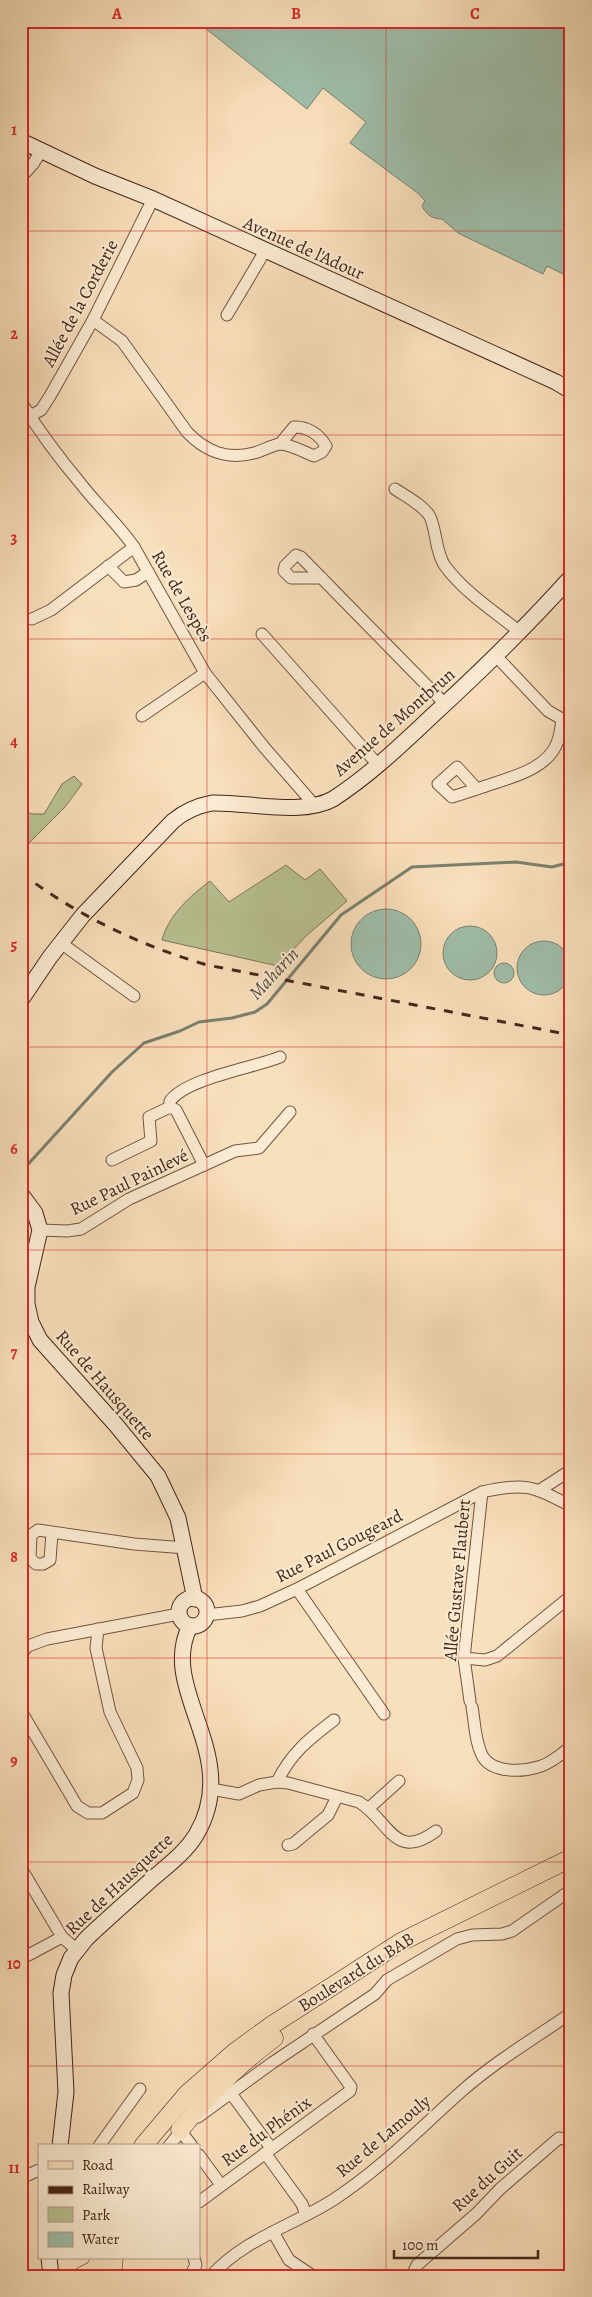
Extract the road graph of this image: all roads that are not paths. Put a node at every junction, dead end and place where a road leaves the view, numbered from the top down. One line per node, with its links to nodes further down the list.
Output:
1 (21, 141): 2 (street, Avenue de l'Adour)
2 (41, 150): 3 (street); 4 (street, Avenue de l'Adour)
3 (21, 177)
4 (153, 199): 5 (street, Avenue de l'Adour); 7 (street, Allée de la Corderie)
5 (265, 251): 6 (street); 8 (street, Avenue de l'Adour)
6 (227, 315)
7 (93, 320): 10 (street, Allée de la Corderie); 11 (street)
8 (571, 391)
9 (21, 402): 10 (street, Rue de Lespès)
10 (30, 416): 13 (street, Rue de Lespès)
11 (280, 444)
12 (395, 489): 19 (street)
13 (134, 547): 14 (street); 15 (street, Rue de Lespès)
14 (108, 566): 15 (street); 18 (street)
15 (148, 572): 22 (street, Rue de Lespès)
16 (571, 577): 19 (street, Avenue de Montbrun)
17 (322, 578): 23 (street)
18 (32, 619)
19 (520, 632): 21 (street, Avenue de Montbrun)
20 (262, 634): 25 (street)
21 (495, 655): 23 (street, Avenue de Montbrun); 26 (street)
22 (205, 673): 24 (street); 27 (street, Rue de Lespès)
23 (445, 704): 25 (street, Avenue de Montbrun)
24 (142, 716)
25 (378, 766): 27 (street, Avenue de Montbrun)
26 (477, 790)
27 (313, 807): 28 (street, Avenue de Montbrun)
28 (61, 943): 29 (street); 30 (street, Avenue de Montbrun)
29 (134, 996)
30 (21, 1000)
31 (280, 1057): 32 (street)
32 (170, 1107): 34 (street); 35 (street)
33 (290, 1112): 35 (street, Rue Paul Painlevé)
34 (112, 1160)
35 (204, 1165): 37 (street, Rue Paul Painlevé)
36 (21, 1194): 37 (street)
37 (40, 1230): 43 (street, Rue de Hausquette)
38 (571, 1470): 39 (street)
39 (540, 1490): 40 (street, Rue Paul Gougeard); 41 (street, Rue Paul Gougeard)
40 (482, 1492): 44 (street, Rue Paul Gougeard); 52 (street, Allée Gustave Flaubert)
41 (571, 1506)
42 (52, 1533): 43 (street)
43 (186, 1548): 46 (street, Rue de Hausquette)
44 (297, 1589): 48 (street, Rue Paul Gougeard); 54 (street)
45 (571, 1596): 52 (street)
46 (195, 1599): 47 (street); 48 (street)
47 (179, 1614): 49 (street); 50 (street)
48 (206, 1615): 49 (street)
49 (190, 1626): 59 (street, Rue de Hausquette)
50 (98, 1629): 51 (street); 53 (street)
51 (21, 1654)
52 (464, 1658): 56 (street, Allée Gustave Flaubert)
53 (21, 1711)
54 (384, 1714)
55 (334, 1720): 58 (street)
56 (571, 1746)
57 (399, 1781): 61 (street)
58 (277, 1782): 59 (street); 60 (street)
59 (211, 1789): 68 (street, Rue de Hausquette)
60 (337, 1797): 61 (street); 63 (street)
61 (369, 1808): 62 (street)
62 (436, 1831)
63 (288, 1845)
64 (571, 1858): 74 (main road, Boulevard du BAB)
65 (21, 1868): 67 (street)
66 (571, 1890): 71 (street)
67 (62, 1937): 68 (street); 69 (street)
68 (76, 1950): 76 (street, Rue de Hausquette)
69 (21, 1959)
70 (571, 2013): 88 (street, Rue de Lamouly)
71 (313, 2034): 73 (street); 82 (street, Rue du Phénix)
72 (140, 2089): 77 (street)
73 (230, 2092): 74 (street); 82 (street)
74 (173, 2126): 78 (main road, Boulevard du BAB); 79 (main road, Boulevard du BAB); 80 (street); 81 (street)
75 (571, 2140): 100 (street, Rue du Guit)
76 (60, 2144)
77 (100, 2144)
78 (145, 2144)
79 (156, 2144)
80 (169, 2144)
81 (190, 2144)
82 (268, 2150): 86 (street, Rue du Phénix); 88 (street)
83 (200, 2156): 86 (street)
84 (38, 2170): 85 (street)
85 (21, 2178)
86 (221, 2186): 87 (street, Rue du Phénix)
87 (200, 2201)
88 (306, 2215): 89 (street, Rue de Lamouly)
89 (273, 2232): 98 (street, Rue de Lamouly); 99 (street)
90 (49, 2260): 94 (street)
91 (100, 2260): 95 (main road)
92 (114, 2260): 96 (main road)
93 (195, 2260): 97 (street)
94 (51, 2276)
95 (82, 2276)
96 (112, 2276)
97 (190, 2276)
98 (211, 2276)
99 (313, 2276)
100 (412, 2276)

